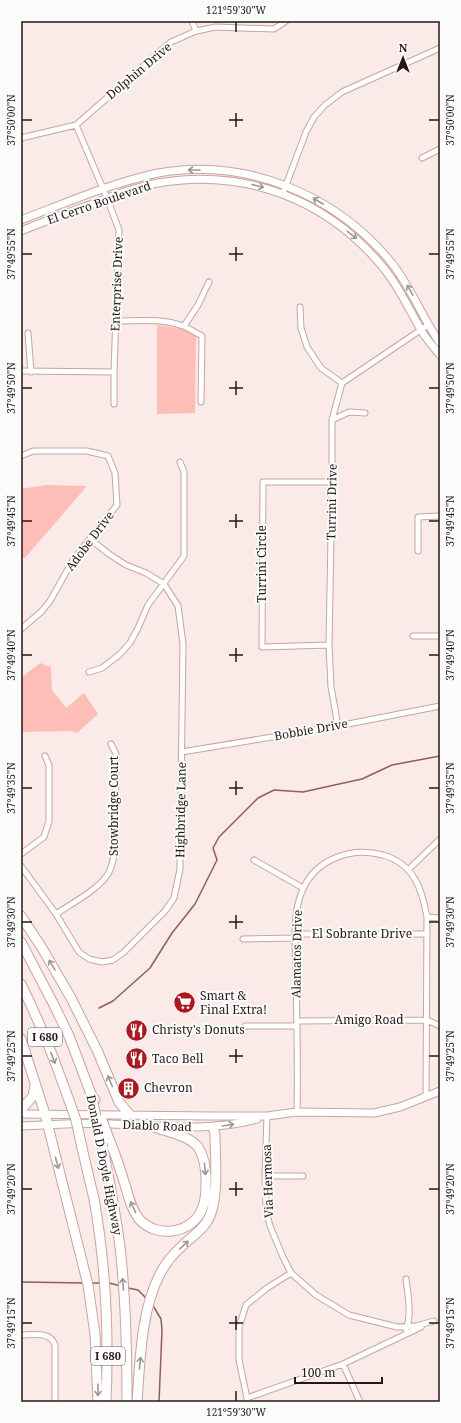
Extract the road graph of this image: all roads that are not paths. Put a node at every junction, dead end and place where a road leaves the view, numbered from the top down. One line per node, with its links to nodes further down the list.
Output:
1 (192, 21): 3 (street)
2 (286, 21): 3 (street, Dolphin Drive)
3 (196, 31): 5 (street, Dolphin Drive)
4 (440, 48): 9 (street)
5 (76, 125): 6 (street, Dolphin Drive); 10 (street, Enterprise Drive)
6 (21, 138)
7 (440, 149): 8 (street)
8 (422, 158)
9 (286, 186): 10 (street, El Cerro Boulevard, one-way to 10); 11 (street); 18 (street, El Cerro Boulevard, one-way to 9)
10 (103, 189): 12 (street, Enterprise Drive); 13 (street, El Cerro Boulevard)
11 (283, 193): 12 (street, El Cerro Boulevard, one-way to 11); 20 (street, El Cerro Boulevard, one-way to 20)
12 (107, 198): 14 (street, El Cerro Boulevard); 17 (street, Enterprise Drive)
13 (21, 220)
14 (21, 231)
15 (209, 282): 19 (street)
16 (300, 307): 27 (street)
17 (115, 321): 19 (street); 26 (street, Enterprise Drive)
18 (428, 325): 20 (street); 22 (street, El Cerro Boulevard)
19 (184, 326): 28 (street)
20 (420, 329): 23 (street, El Cerro Boulevard); 27 (street)
21 (28, 333): 25 (street)
22 (440, 343)
23 (440, 354)
24 (21, 372): 25 (street)
25 (31, 372): 26 (street)
26 (114, 372): 29 (street, Enterprise Drive)
27 (342, 383): 31 (street, Turrini Drive)
28 (201, 402)
29 (114, 404)
30 (365, 413): 31 (street)
31 (332, 420): 34 (street, Turrini Drive)
32 (21, 456): 36 (street, Adobe Drive)
33 (180, 462): 38 (street)
34 (332, 482): 42 (street, Turrini Drive); 42 (street, Turrini Circle)
35 (440, 516): 37 (street)
36 (90, 539): 38 (street, Highbridge Lane); 39 (street, Adobe Drive)
37 (418, 551)
38 (164, 584): 43 (street); 47 (street, Highbridge Lane)
39 (21, 629)
40 (413, 636): 41 (street)
41 (440, 636)
42 (329, 645): 45 (street, Turrini Drive)
43 (88, 672)
44 (440, 706): 45 (street, Bobbie Drive)
45 (338, 726): 47 (street, Bobbie Drive)
46 (111, 744): 55 (street, Stowbridge Court)
47 (182, 752): 55 (street, Highbridge Lane)
48 (45, 756): 50 (street)
49 (440, 840): 53 (street)
50 (21, 854)
51 (254, 860): 54 (street)
52 (21, 866): 55 (street, Highbridge Lane)
53 (408, 870): 54 (street, Alamatos Drive); 57 (street, Alamatos Drive)
54 (304, 888): 60 (street, Alamatos Drive)
55 (56, 914)
56 (21, 916): 77 (highway, one-way to 56)
57 (427, 917): 58 (street); 59 (street, Alamatos Drive)
58 (440, 918)
59 (428, 934): 60 (street, El Sobrante Drive); 64 (street, Alamatos Drive)
60 (296, 936): 61 (street, El Sobrante Drive); 65 (street, Alamatos Drive)
61 (243, 939)
62 (21, 942): 72 (highway, Donald D Doyle Highway / I 680)
63 (21, 984): 97 (highway, Donald D Doyle Highway / I 680, one-way to 97, bridge)
64 (427, 1020): 65 (street, Amigo Road); 67 (street, Amigo Road); 71 (street, Alamatos Drive)
65 (297, 1024): 66 (street, Amigo Road); 74 (street, Alamatos Drive)
66 (245, 1026)
67 (440, 1026)
68 (21, 1039): 69 (highway)
69 (35, 1085): 73 (highway); 76 (highway)
70 (440, 1091): 71 (street, Diablo Road)
71 (426, 1097): 74 (street, Diablo Road)
72 (94, 1098): 82 (highway, one-way to 72, bridge); 98 (highway, Donald D Doyle Highway / I 680, one-way to 72, bridge)
73 (21, 1110)
74 (297, 1112): 79 (street, Diablo Road)
75 (21, 1114): 76 (street, Diablo Road)
76 (45, 1114): 77 (street, Diablo Road); 80 (highway)
77 (129, 1114): 78 (street, Diablo Road)
78 (212, 1116): 79 (street, Diablo Road); 83 (street)
79 (267, 1116): 83 (street, Diablo Road, one-way to 79); 84 (street, Via Hermosa)
80 (48, 1125): 81 (street, Diablo Road); 82 (street, Diablo Road); 96 (highway, one-way to 96)
81 (21, 1126)
82 (154, 1127): 83 (street, Diablo Road)
83 (213, 1127): 99 (highway, one-way to 83)
84 (266, 1176): 85 (street); 86 (street, Via Hermosa)
85 (303, 1176)
86 (291, 1274): 90 (street, Via Hermosa); 94 (street)
87 (406, 1279): 90 (street)
88 (440, 1318): 89 (street)
89 (434, 1321): 90 (street, Via Hermosa); 92 (street)
90 (407, 1327): 92 (street)
91 (21, 1335): 95 (street)
92 (402, 1335): 93 (street)
93 (343, 1364): 94 (street); 100 (street)
94 (247, 1400)
95 (55, 1402)
96 (98, 1402)
97 (106, 1402)
98 (127, 1402)
99 (137, 1402)
100 (360, 1402)

